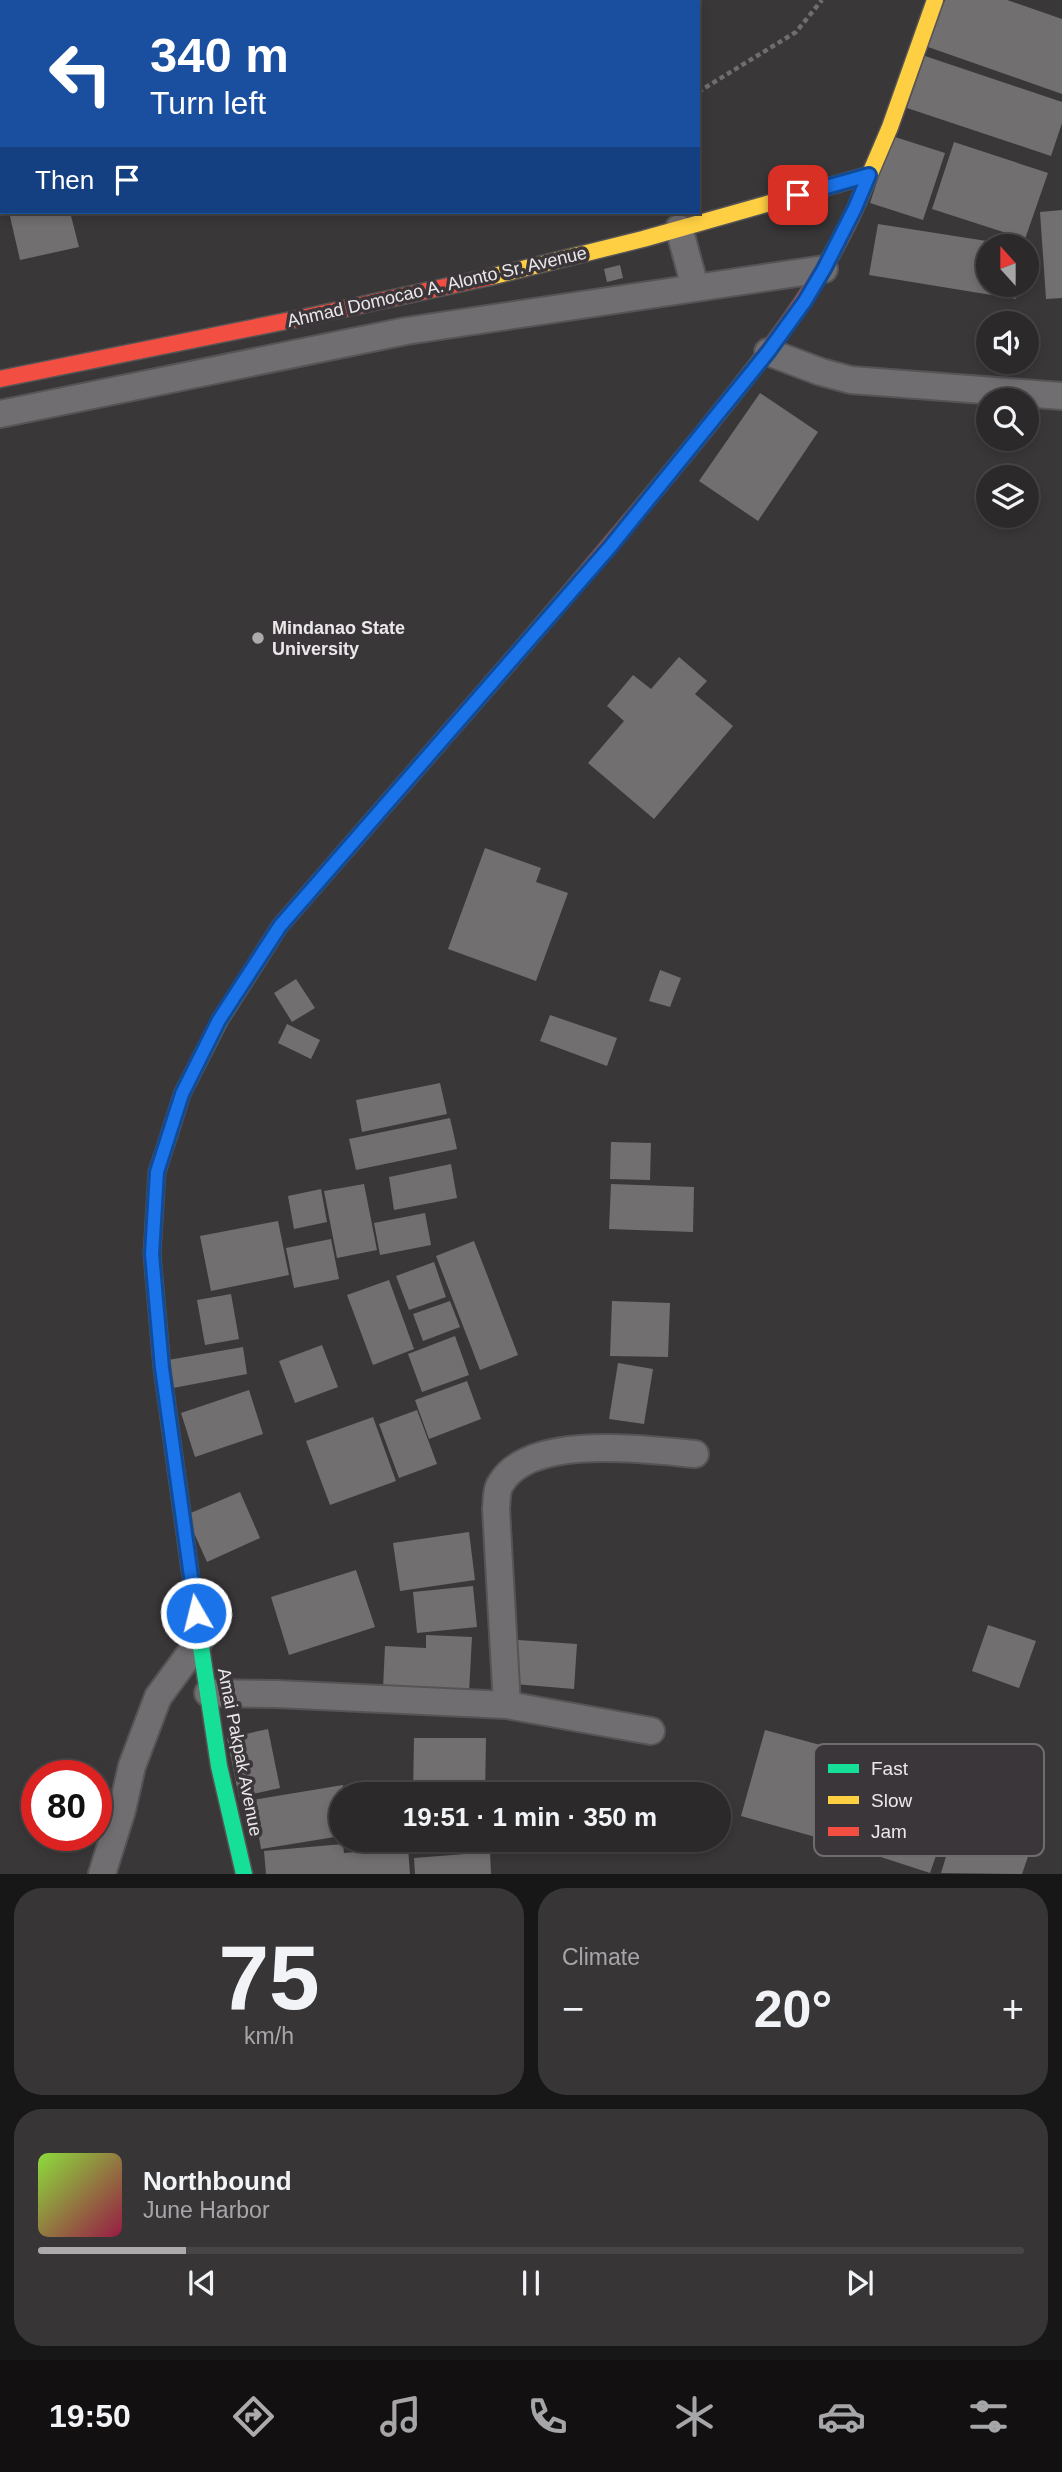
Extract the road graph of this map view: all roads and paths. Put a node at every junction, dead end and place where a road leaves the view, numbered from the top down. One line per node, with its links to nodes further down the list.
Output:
1 (822, 0): 3 (path)
2 (935, 0): 4 (main road, Amai Pakpak Avenue)
3 (700, 91)
4 (869, 175): 5 (main road, Ahmad Domocao A. Alonto Sr. Avenue); 6 (main road, Amai Pakpak Avenue)
5 (679, 228): 7 (main road, Ahmad Domocao A. Alonto Sr. Avenue); 8 (street)
6 (824, 269): 8 (street, Ahmad Domocao A. Alonto Sr. Avenue); 10 (main road, Amai Pakpak Avenue)
7 (510, 272): 9 (street); 11 (main road, Ahmad Domocao A. Alonto Sr. Avenue)
8 (695, 288): 9 (street, Ahmad Domocao A. Alonto Sr. Avenue)
9 (521, 314): 13 (street, Ahmad Domocao A. Alonto Sr. Avenue)
10 (768, 352): 12 (street); 15 (main road, Amai Pakpak Avenue)
11 (0, 379)
12 (1062, 396)
13 (0, 414)
14 (695, 1454): 17 (street)
15 (200, 1640): 16 (main road, Amai Pakpak Avenue); 19 (street)
16 (208, 1693): 17 (street); 20 (main road, Amai Pakpak Avenue)
17 (507, 1704): 18 (street)
18 (651, 1731)
19 (102, 1874)
20 (244, 1874)

